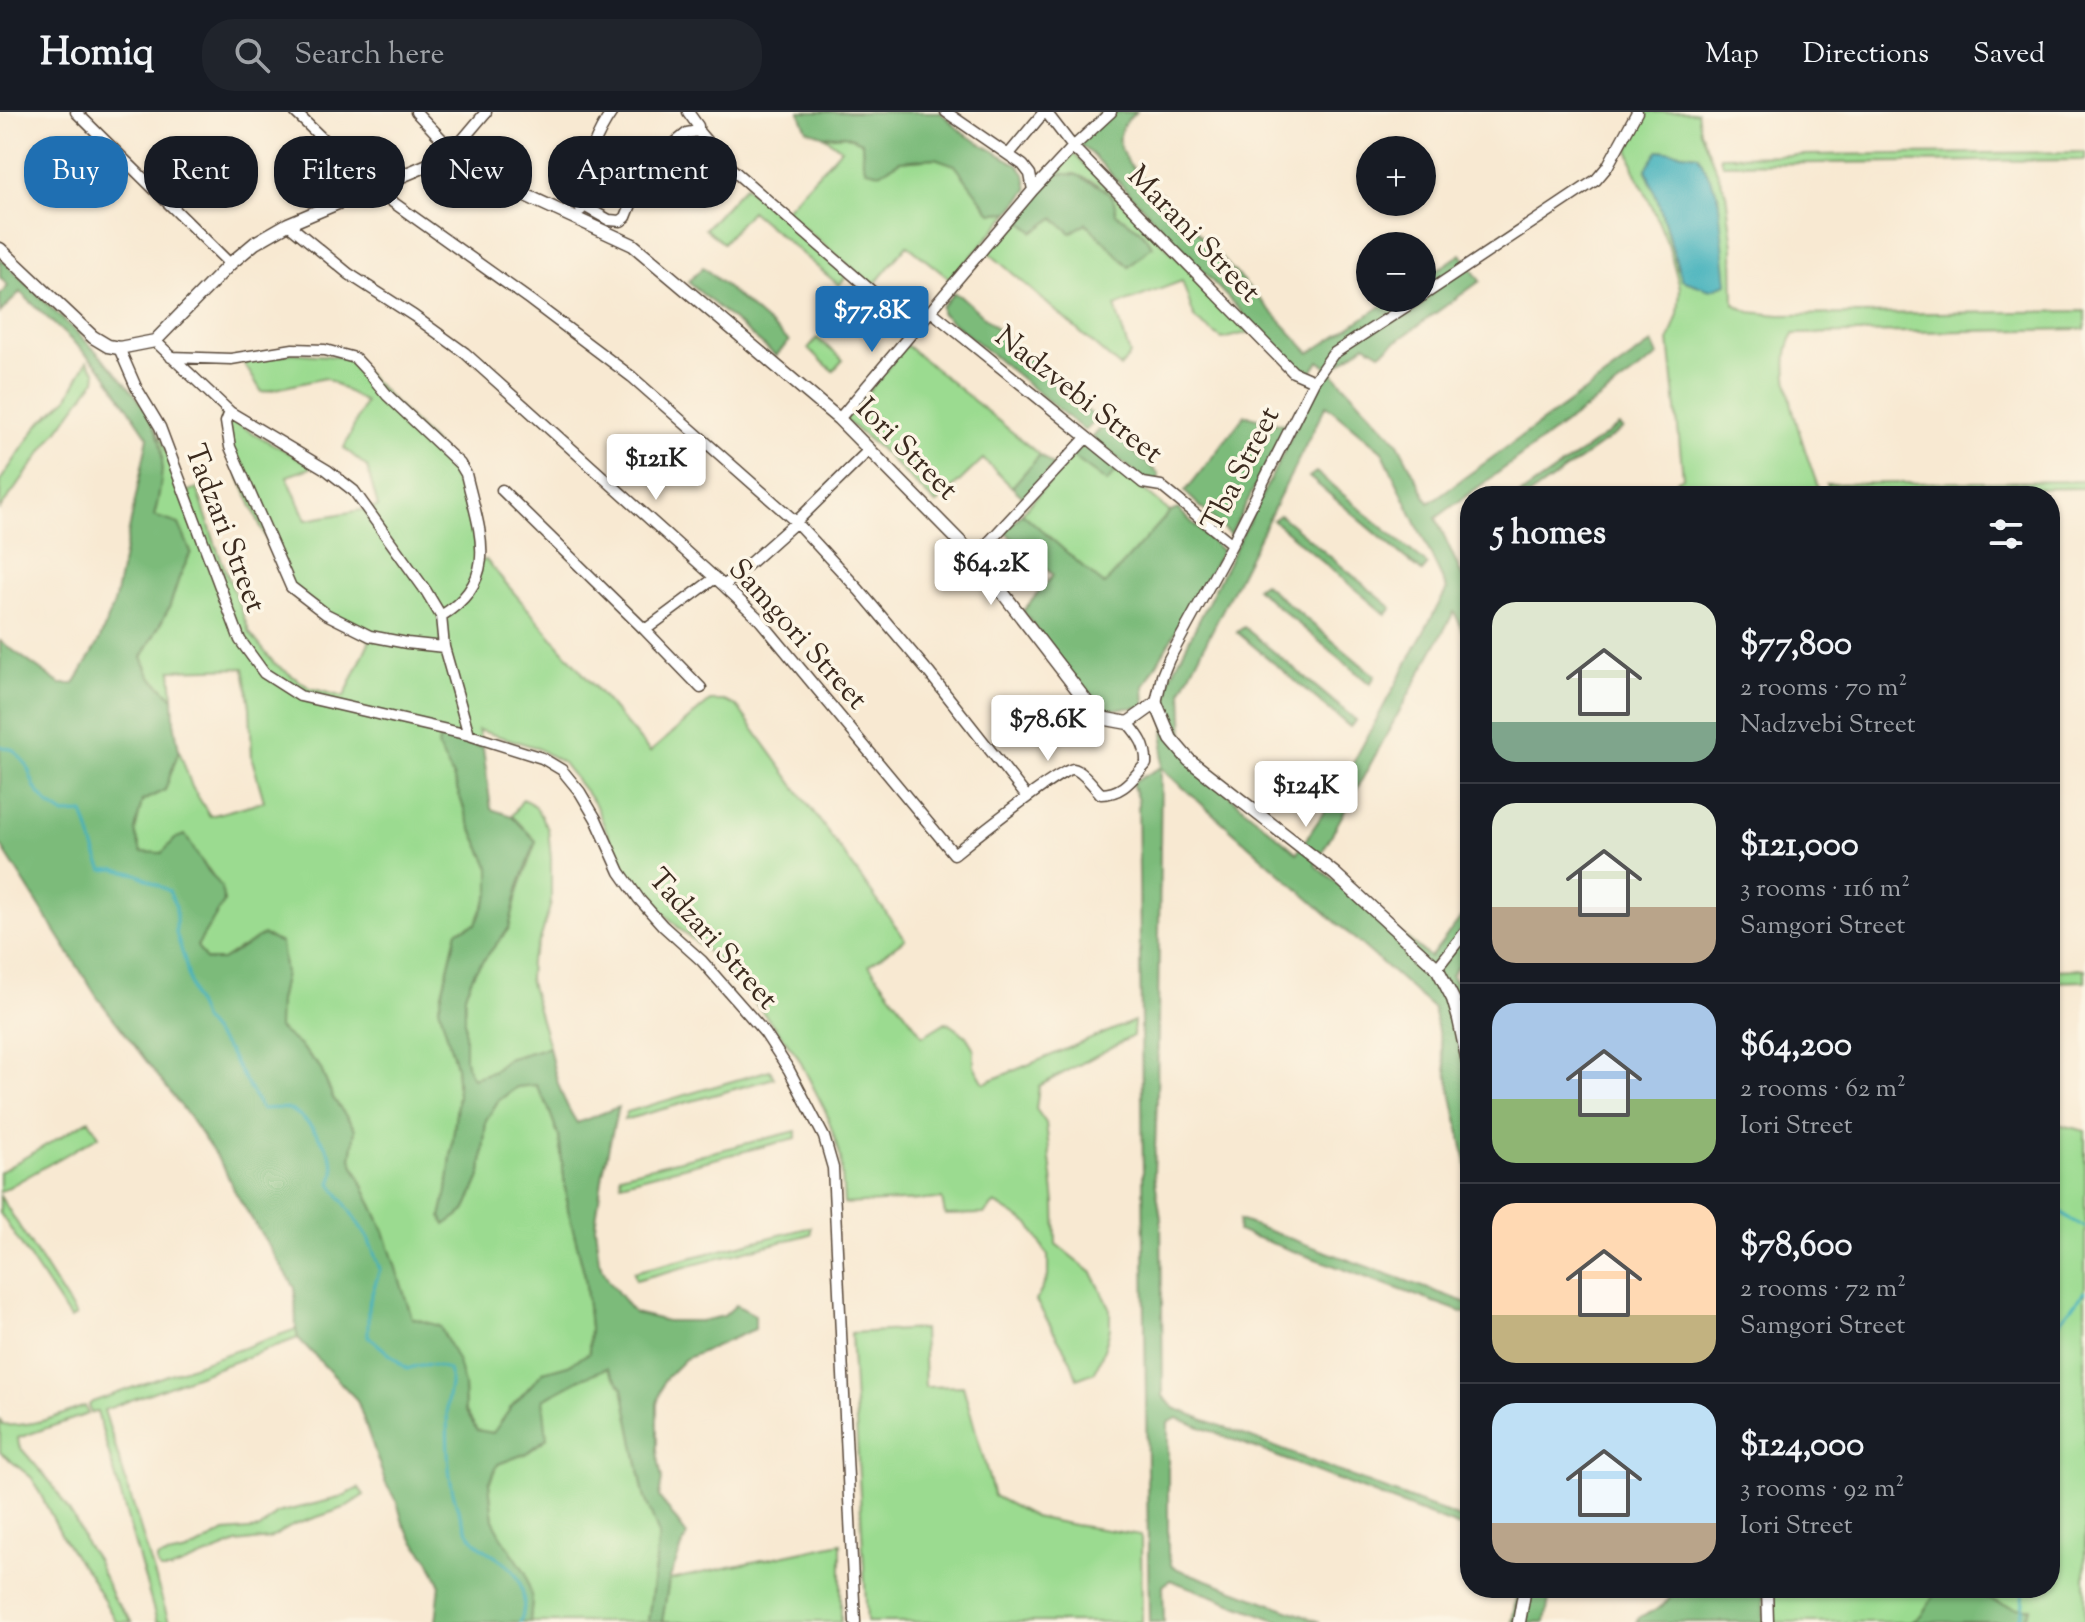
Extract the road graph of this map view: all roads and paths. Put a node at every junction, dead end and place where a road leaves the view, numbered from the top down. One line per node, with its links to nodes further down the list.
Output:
1 (76, 112): 29 (street)
2 (295, 112): 12 (street)
3 (416, 112): 13 (street)
4 (486, 112): 14 (street)
5 (612, 112): 15 (street)
6 (688, 112): 11 (street)
7 (946, 112): 18 (street)
8 (1045, 112): 17 (street, Marani Street); 18 (street)
9 (1111, 112): 17 (street)
10 (1637, 112): 30 (street, Tba Street)
11 (698, 131): 16 (street); 33 (street)
12 (320, 136)
13 (436, 136)
14 (466, 136)
15 (599, 136)
16 (683, 136)
17 (1073, 147): 19 (street); 37 (street, Marani Street)
18 (1009, 154): 19 (street)
19 (1033, 190): 31 (street)
20 (532, 196): 26 (street, Iori Street)
21 (326, 208): 27 (street)
22 (401, 208): 43 (street)
23 (581, 208): 26 (street)
24 (587, 208): 25 (street)
25 (630, 208)
26 (579, 220): 39 (street, Iori Street)
27 (288, 224): 29 (street); 46 (street, Samgori Street)
28 (0, 249): 35 (street)
29 (230, 264): 34 (street)
30 (1436, 286)
31 (931, 311): 33 (street); 40 (street, Nadzvebi Street)
32 (1397, 312): 37 (street, Tba Street)
33 (915, 329): 39 (street)
34 (155, 341): 35 (street); 36 (street)
35 (119, 348): 54 (street, Tadzari Street)
36 (171, 357): 38 (street); 48 (street)
37 (1314, 381): 44 (street, Tba Street)
38 (230, 412): 48 (street); 50 (street)
39 (839, 419): 41 (street, Iori Street)
40 (1086, 438): 44 (street, Nadzvebi Street); 45 (street)
41 (870, 449): 43 (street); 45 (street, Iori Street)
42 (502, 490): 49 (street)
43 (796, 522): 47 (street); 55 (street)
44 (1232, 544): 52 (street, Tba Street)
45 (975, 557): 53 (street, Iori Street)
46 (715, 578): 47 (street, Samgori Street); 49 (street)
47 (724, 586): 55 (street, Samgori Street)
48 (441, 616): 50 (street)
49 (645, 630): 51 (street)
50 (444, 647): 54 (street)
51 (701, 688)
52 (1156, 703): 53 (street); 57 (street)
53 (1128, 723): 55 (street, Samgori Street)
54 (469, 735): 61 (street, Tadzari Street)
55 (1027, 797)
56 (1460, 939): 57 (street)
57 (1437, 968): 58 (street)
58 (1460, 1024)
59 (1523, 1598): 62 (street)
60 (1767, 1598): 63 (street)
61 (855, 1622)
62 (1519, 1622)
63 (1768, 1622)

